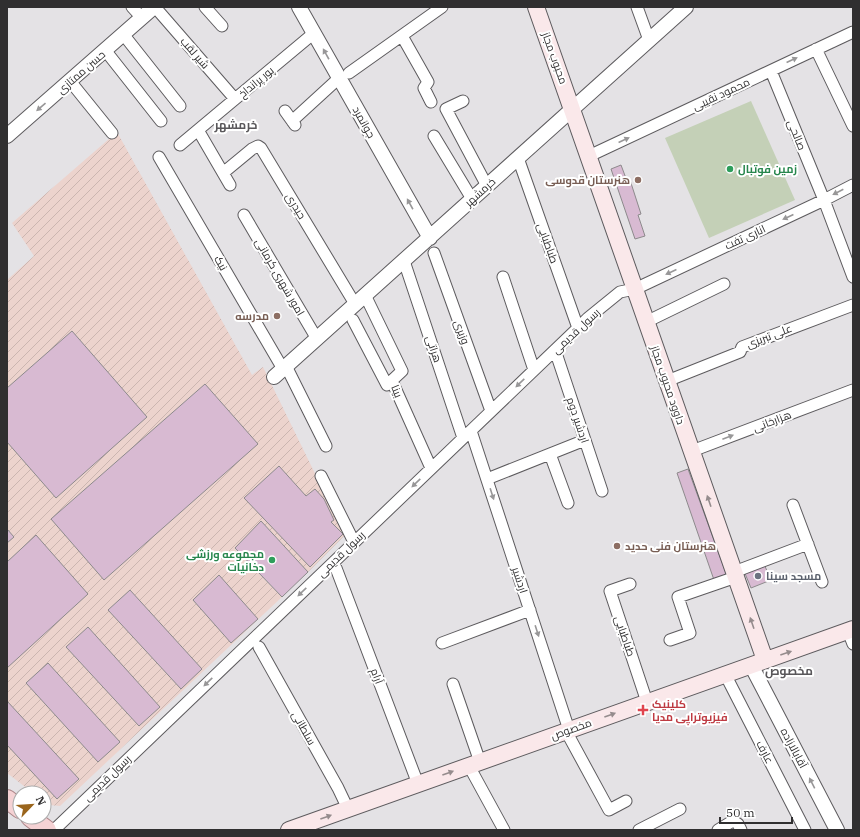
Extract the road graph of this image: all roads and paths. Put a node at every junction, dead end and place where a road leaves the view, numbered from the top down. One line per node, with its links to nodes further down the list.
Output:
1 (132, 7): 9 (street)
2 (155, 7): 9 (street, حسن ممتازی); 21 (street, شیر لقب)
3 (205, 7): 10 (street)
4 (299, 7): 12 (street, جوانمرد)
5 (442, 7): 14 (street)
6 (536, 7): 25 (main road, محبوب مجاز)
7 (637, 7): 15 (street)
8 (686, 7): 15 (street, خرمشهر)
9 (142, 18): 13 (street, حسن ممتازی)
10 (222, 26)
11 (853, 32): 16 (street, محمود نقیبی)
12 (314, 33): 19 (street, جوانمرد, one-way to 12); 21 (street, پور پرانداخ)
13 (123, 34): 17 (street, حسن ممتازی); 24 (street)
14 (402, 36): 19 (street); 23 (street)
15 (649, 40): 25 (street, خرمشهر)
16 (816, 49): 18 (street, محمود نقیبی, one-way to 16); 28 (street)
17 (105, 50): 20 (street, حسن ممتازی); 27 (street)
18 (771, 70): 34 (street, محمود نقیبی, one-way to 18); 42 (street, صالحی)
19 (344, 76): 26 (street); 44 (street, جوانمرد, one-way to 19)
20 (70, 81): 30 (street); 31 (street, حسن ممتازی, one-way to 31)
21 (235, 99): 29 (street, پور پرانداخ)
22 (463, 101): 40 (street)
23 (432, 102)
24 (180, 106)
25 (573, 109): 34 (main road, داوود محبوب مجاز); 36 (street, خرمشهر)
26 (285, 111)
27 (161, 121)
28 (853, 126)
29 (198, 130): 33 (street, پور پرانداخ); 37 (street)
30 (112, 133)
31 (7, 136)
32 (434, 136): 41 (street)
33 (180, 145)
34 (589, 156): 50 (main road, داوود محبوب مجاز)
35 (159, 157): 59 (street, نیک)
36 (518, 158): 40 (street, خرمشهر); 55 (street, طباطبایی)
37 (223, 173): 38 (street); 51 (street, حیدری)
38 (230, 185)
39 (853, 185): 42 (street, اناری تفت, one-way to 42)
40 (487, 186): 41 (street, خرمشهر)
41 (472, 199): 44 (street, خرمشهر)
42 (824, 200): 48 (street, صالحی); 50 (street, اناری تفت, one-way to 50)
43 (244, 215): 56 (street, امور شهری کرمانی)
44 (430, 238): 46 (street, خرمشهر)
45 (434, 253): 63 (street, وزیری)
46 (404, 261): 51 (street, خرمشهر); 64 (street, هراتی)
47 (503, 277): 58 (street)
48 (853, 277)
49 (724, 284): 54 (street)
50 (635, 289): 54 (main road, داوود محبوب مجاز); 55 (street, رسول قدیمی)
51 (360, 300): 56 (street, خرمشهر); 60 (street, بینا)
52 (853, 305): 61 (street, علی تبریزی)
53 (353, 320): 60 (street)
54 (646, 322): 61 (main road, داوود محبوب مجاز)
55 (578, 328): 57 (street, رسول قدیمی)
56 (317, 339): 59 (street, خرمشهر)
57 (555, 350): 58 (street, رسول قدیمی); 65 (street, اردشیر دوم)
58 (534, 370): 63 (street, رسول قدیمی, one-way to 63)
59 (281, 371): 66 (street, نیک)
60 (392, 381): 69 (street, بینا)
61 (667, 381): 67 (main road, داوود محبوب مجاز)
62 (853, 390): 67 (street, هزارخانی, one-way to 62)
63 (491, 411): 64 (street, رسول قدیمی)
64 (467, 434): 69 (street, رسول قدیمی); 71 (street, اردشیر)
65 (585, 440): 68 (street); 72 (street, اردشیر دوم)
66 (326, 446)
67 (692, 451): 78 (main road, داوود محبوب مجاز, one-way to 67)
68 (550, 454): 71 (street); 73 (street)
69 (431, 468): 75 (street, رسول قدیمی, one-way to 75)
70 (321, 476): 75 (street)
71 (486, 479): 81 (street, اردشیر, one-way to 81)
72 (602, 491)
73 (568, 503)
74 (793, 505): 76 (street)
75 (354, 542): 96 (street, رسول قدیمی, one-way to 96)
76 (808, 544): 78 (street); 79 (street)
77 (336, 568): 92 (street, آرام)
78 (735, 574): 83 (street); 86 (main road, داوود محبوب مجاز, one-way to 78)
79 (822, 582)
80 (630, 584): 89 (street, طباطبایی)
81 (530, 610): 84 (street); 90 (street, اردشیر, one-way to 90)
82 (851, 635): 86 (main road, مخصوص, one-way to 82)
83 (670, 640)
84 (442, 643)
85 (259, 647): 95 (street, سلطانی)
86 (758, 663): 87 (main road, مخصوص); 103 (street, آقابالازاده, one-way to 86)
87 (725, 674): 89 (main road, مخصوص); 102 (street, عارف)
88 (454, 684): 91 (street)
89 (647, 702): 90 (main road, مخصوص, one-way to 89)
90 (568, 731): 91 (main road, مخصوص); 93 (street, اردشیر)
91 (475, 764): 92 (main road, مخصوص, one-way to 91); 98 (street)
92 (418, 784): 95 (main road, مخصوص)
93 (626, 801)
94 (680, 808): 99 (street)
95 (348, 809): 97 (main road, مخصوص, one-way to 95)
96 (54, 830)
97 (289, 830)
98 (504, 830)
99 (639, 830)
100 (718, 830): 101 (street)
101 (741, 830)
102 (805, 830)
103 (837, 830)

